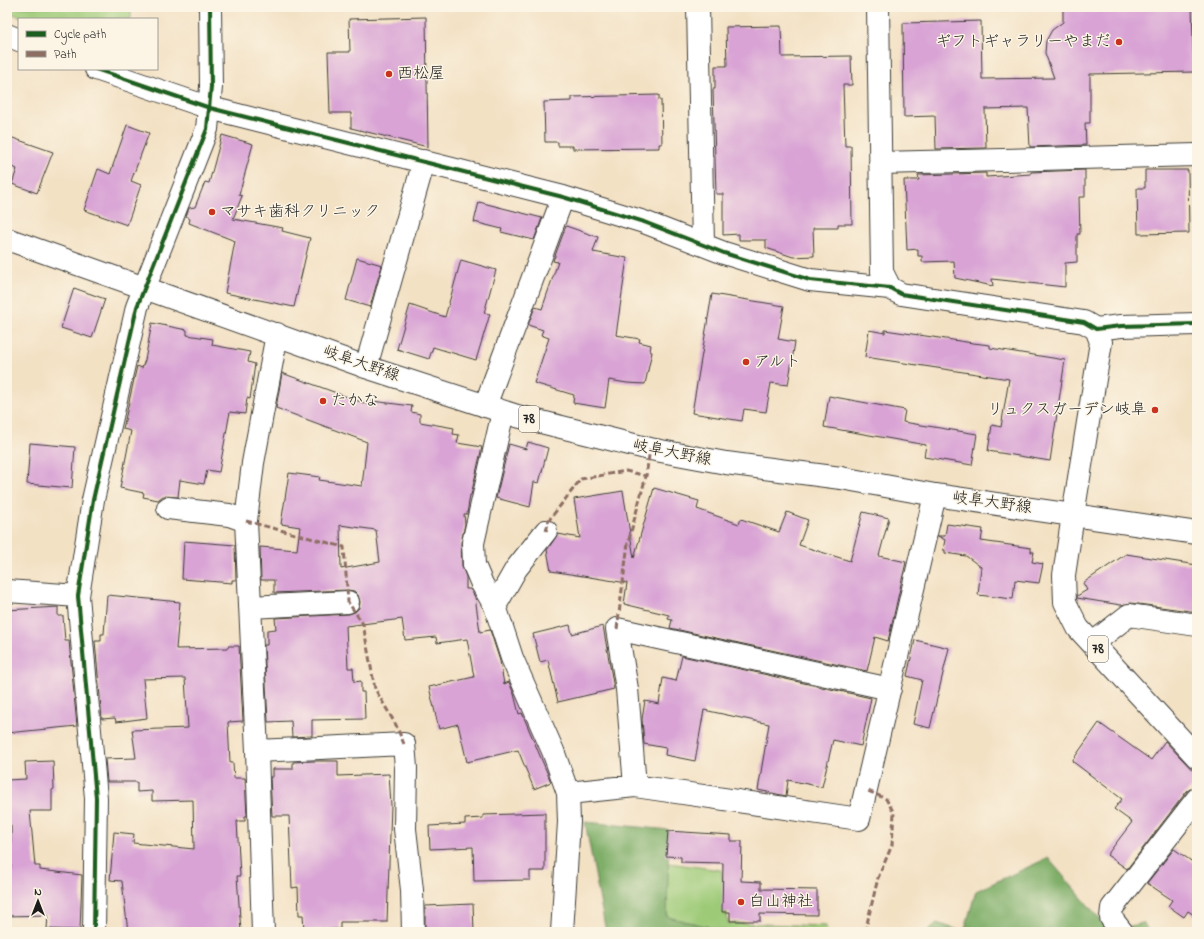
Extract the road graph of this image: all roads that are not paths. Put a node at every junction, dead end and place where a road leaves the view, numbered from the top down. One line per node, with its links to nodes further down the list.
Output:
1 (210, 7): 7 (street)
2 (698, 7): 13 (street)
3 (878, 7): 10 (street)
4 (7, 35): 5 (street)
5 (18, 40)
6 (99, 70): 7 (street)
7 (210, 108): 9 (street); 15 (street)
8 (1197, 155): 10 (street)
9 (424, 161): 11 (street); 19 (street)
10 (880, 163): 14 (street)
11 (563, 197): 13 (street); 20 (street)
12 (7, 240): 15 (street, 岐阜大野線 / 78)
13 (703, 244): 14 (street)
14 (890, 288): 17 (street)
15 (142, 289): 18 (street, 岐阜大野線 / 78); 28 (street)
16 (1197, 324): 17 (street)
17 (1096, 329): 23 (street)
18 (277, 334): 19 (street, 岐阜大野線 / 78); 24 (street)
19 (366, 367): 20 (street, 岐阜大野線 / 78)
20 (494, 409): 21 (street, 岐阜大野線 / 78); 30 (street)
21 (934, 495): 23 (street, 岐阜大野線 / 78); 34 (street)
22 (168, 508): 24 (street)
23 (1073, 515): 26 (street, 岐阜大野線); 33 (street, 78)
24 (246, 521): 31 (street)
25 (546, 531): 30 (street)
26 (1197, 533)
27 (7, 590): 28 (street)
28 (78, 596): 40 (street)
29 (348, 602): 31 (street)
30 (495, 606): 38 (street)
31 (250, 607): 35 (street)
32 (1197, 625): 33 (street)
33 (1093, 643): 36 (street, 78)
34 (890, 689): 37 (street); 37 (street)
35 (257, 751): 41 (street); 42 (street)
36 (1197, 757)
37 (635, 786): 38 (street)
38 (568, 792): 43 (street)
39 (1197, 799): 44 (street)
40 (94, 932)
41 (263, 932)
42 (413, 932)
43 (562, 932)
44 (1122, 932)

